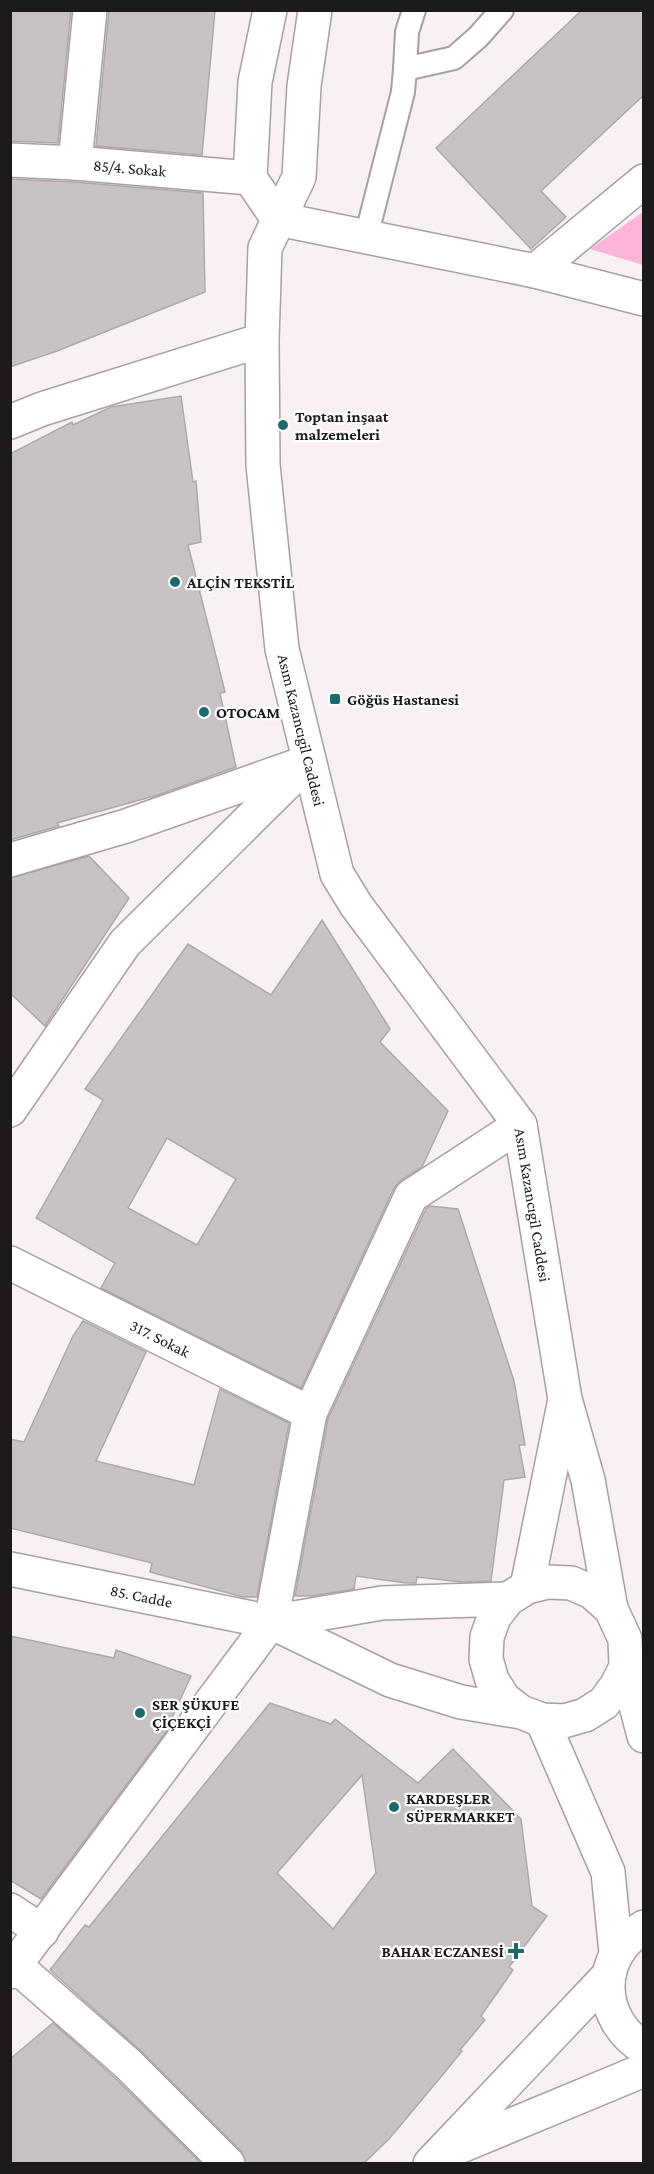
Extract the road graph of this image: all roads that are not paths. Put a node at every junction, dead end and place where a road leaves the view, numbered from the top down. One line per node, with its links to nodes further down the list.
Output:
1 (90, 10): 8 (street)
2 (270, 10): 9 (street)
3 (315, 10): 11 (street, Asım Kazancıgil Caddesi)
4 (414, 10): 6 (lane)
5 (502, 10): 6 (lane)
6 (405, 69): 12 (lane)
7 (10, 160): 8 (street, 85/4. Sokak)
8 (75, 162): 9 (street, 85/4. Sokak)
9 (250, 178): 11 (street)
10 (644, 181): 13 (street)
11 (278, 219): 12 (street); 15 (street, Asım Kazancıgil Caddesi)
12 (366, 237): 13 (street)
13 (535, 271): 14 (street)
14 (644, 299)
15 (262, 340): 16 (street); 17 (street, Asım Kazancıgil Caddesi)
16 (10, 422)
17 (309, 761): 18 (street); 19 (street); 20 (street, Asım Kazancıgil Caddesi)
18 (10, 860)
19 (10, 1110)
20 (520, 1125): 22 (street, Asım Kazancıgil Caddesi); 23 (street)
21 (10, 1263): 23 (street, 317. Sokak)
22 (565, 1399): 25 (street); 26 (street)
23 (310, 1413): 27 (street)
24 (10, 1569): 27 (street, 85. Cadde)
25 (517, 1593): 26 (street); 27 (street); 29 (street)
26 (611, 1609): 28 (street)
27 (271, 1622): 29 (street); 33 (street)
28 (626, 1667): 29 (street); 30 (street)
29 (532, 1716): 34 (street)
30 (644, 1736)
31 (10, 1910): 33 (street)
32 (644, 1927): 34 (street)
33 (42, 1931): 35 (street)
34 (612, 1964): 36 (street); 38 (street)
35 (13, 1969): 39 (street)
36 (644, 2048)
37 (644, 2070): 38 (street)
38 (435, 2159)
39 (228, 2163)

